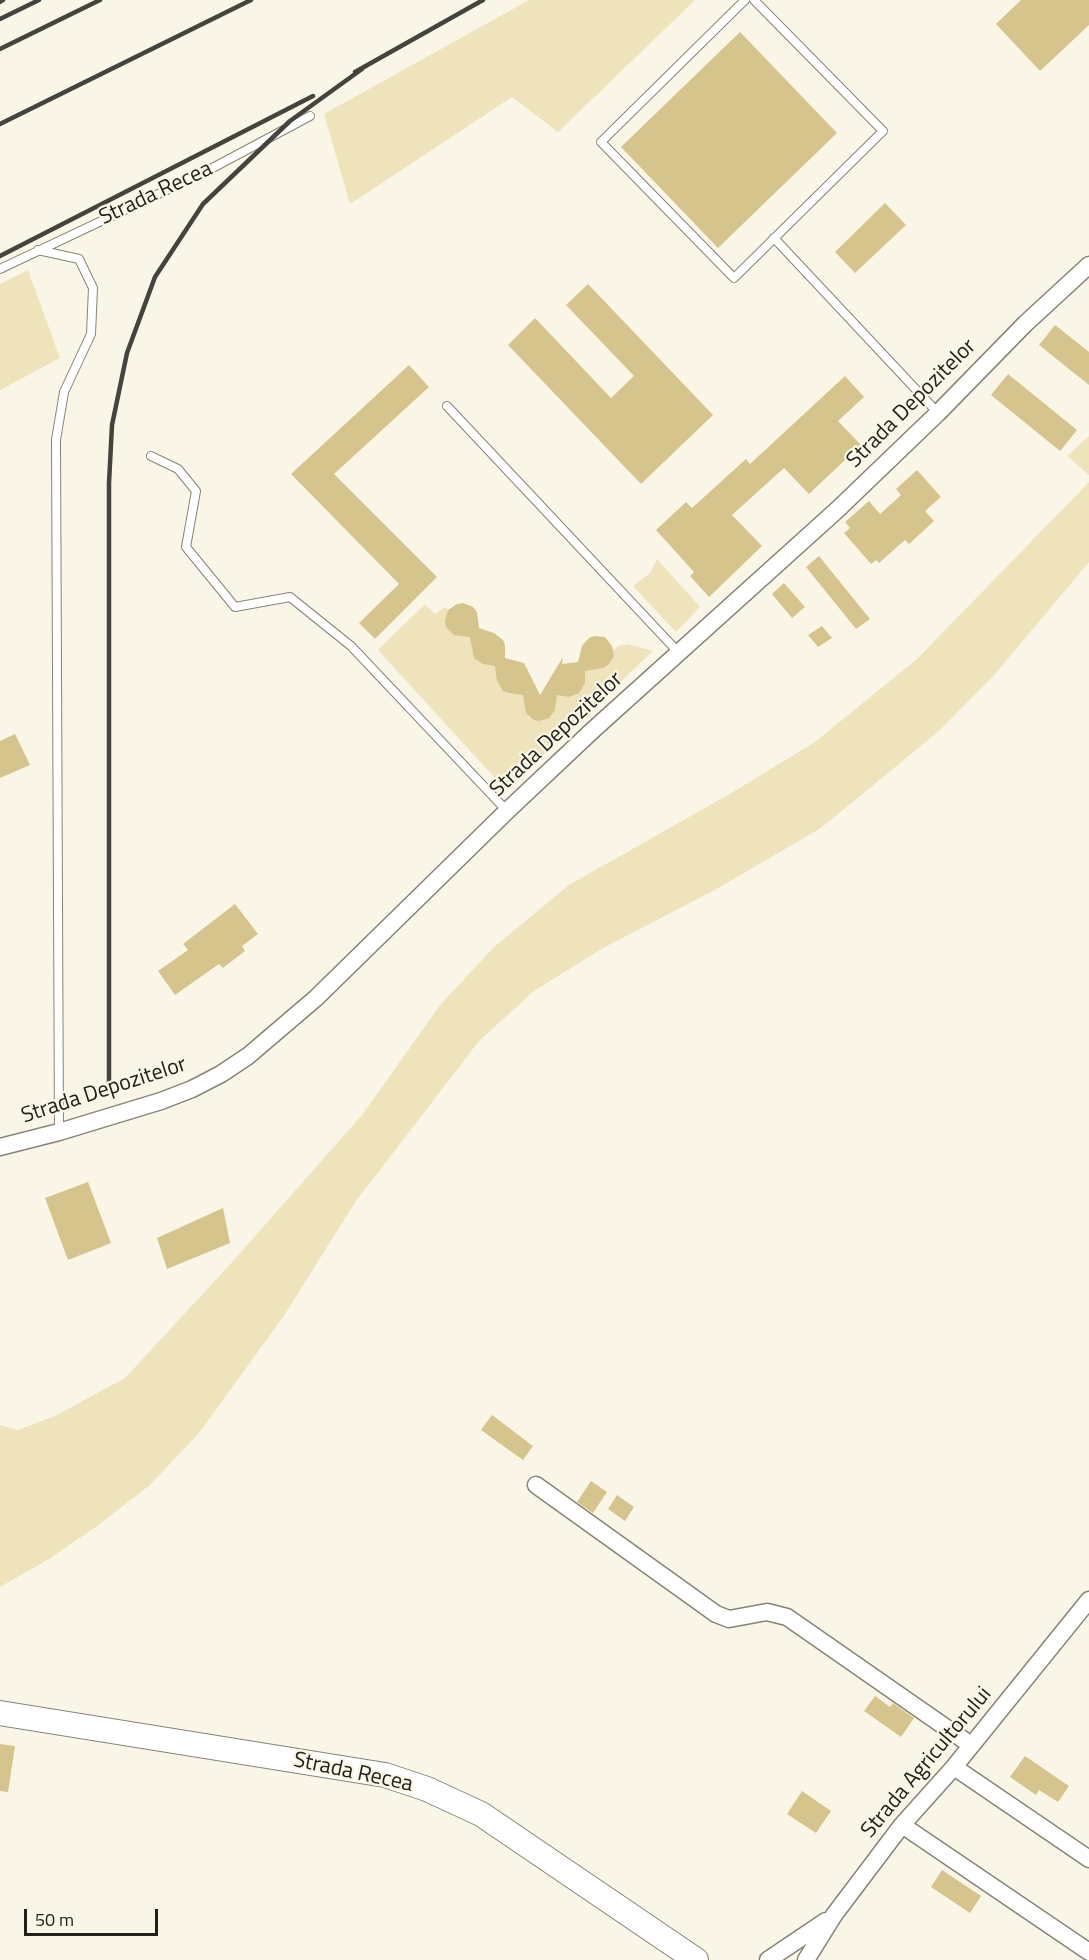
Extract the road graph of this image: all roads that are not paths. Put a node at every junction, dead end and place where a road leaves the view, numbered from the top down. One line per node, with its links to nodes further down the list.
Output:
1 (745, 0): 4 (lane)
2 (754, 0): 4 (lane)
3 (310, 116): 5 (lane, Strada Recea)
4 (774, 238): 9 (lane)
5 (38, 250): 7 (lane, Strada Recea); 13 (lane)
6 (1089, 265): 9 (street, Strada Depozitelor)
7 (0, 269)
8 (447, 406): 11 (lane)
9 (938, 413): 11 (street, Strada Depozitelor)
10 (151, 456): 12 (lane)
11 (679, 653): 12 (street, Strada Depozitelor)
12 (507, 812): 13 (street, Strada Depozitelor)
13 (58, 1132): 14 (street, Strada Depozitelor)
14 (0, 1147)
15 (536, 1485): 18 (street)
16 (1089, 1600): 18 (street, Strada Agricultorului)
17 (0, 1713): 24 (main road, Strada Recea)
18 (972, 1745): 19 (street, Strada Agricultorului)
19 (954, 1767): 20 (street, Strada Agricultorului); 21 (street)
20 (902, 1825): 22 (street, Strada Agricultorului); 23 (street)
21 (1089, 1859)
22 (834, 1915): 25 (street); 26 (street, Strada Agricultorului)
23 (1089, 1952)
24 (696, 1960)
25 (768, 1960)
26 (806, 1960)

